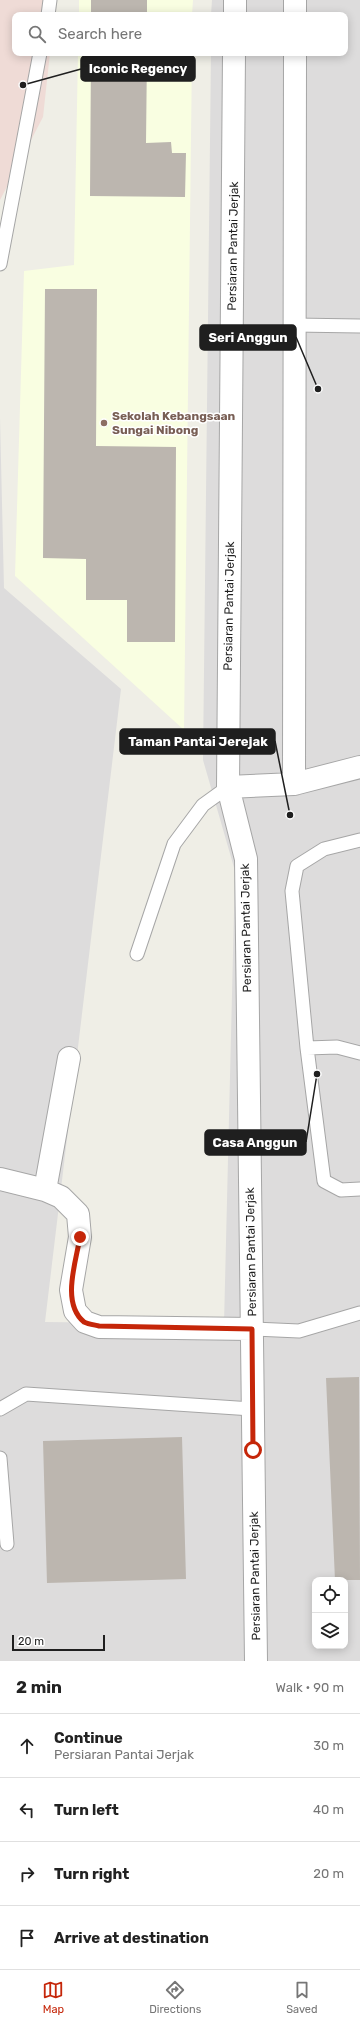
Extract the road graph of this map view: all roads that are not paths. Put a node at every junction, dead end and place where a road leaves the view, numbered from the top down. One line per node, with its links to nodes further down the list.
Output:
1 (50, 0): 4 (lane)
2 (235, 0): 5 (street)
3 (295, 0): 6 (street)
4 (48, 12)
5 (235, 12)
6 (295, 12)
7 (39, 56): 10 (lane)
8 (234, 56): 15 (street, Persiaran Pantai Jerjak)
9 (295, 56): 11 (street)
10 (0, 264)
11 (294, 325): 12 (lane); 14 (street)
12 (360, 326)
13 (360, 767): 14 (street)
14 (294, 784): 15 (street)
15 (228, 787): 17 (lane); 25 (street, Persiaran Pantai Jerjak)
16 (360, 840): 18 (lane)
17 (137, 954)
18 (307, 1048): 19 (lane); 22 (lane)
19 (360, 1052)
20 (69, 1058): 23 (street)
21 (0, 1179): 23 (street)
22 (360, 1189)
23 (45, 1190): 25 (street)
24 (360, 1314): 25 (lane)
25 (252, 1329): 27 (street, Persiaran Pantai Jerjak)
26 (0, 1409): 27 (lane)
27 (252, 1409): 30 (street, Persiaran Pantai Jerjak)
28 (0, 1458): 29 (lane)
29 (7, 1544)
30 (256, 1661)

